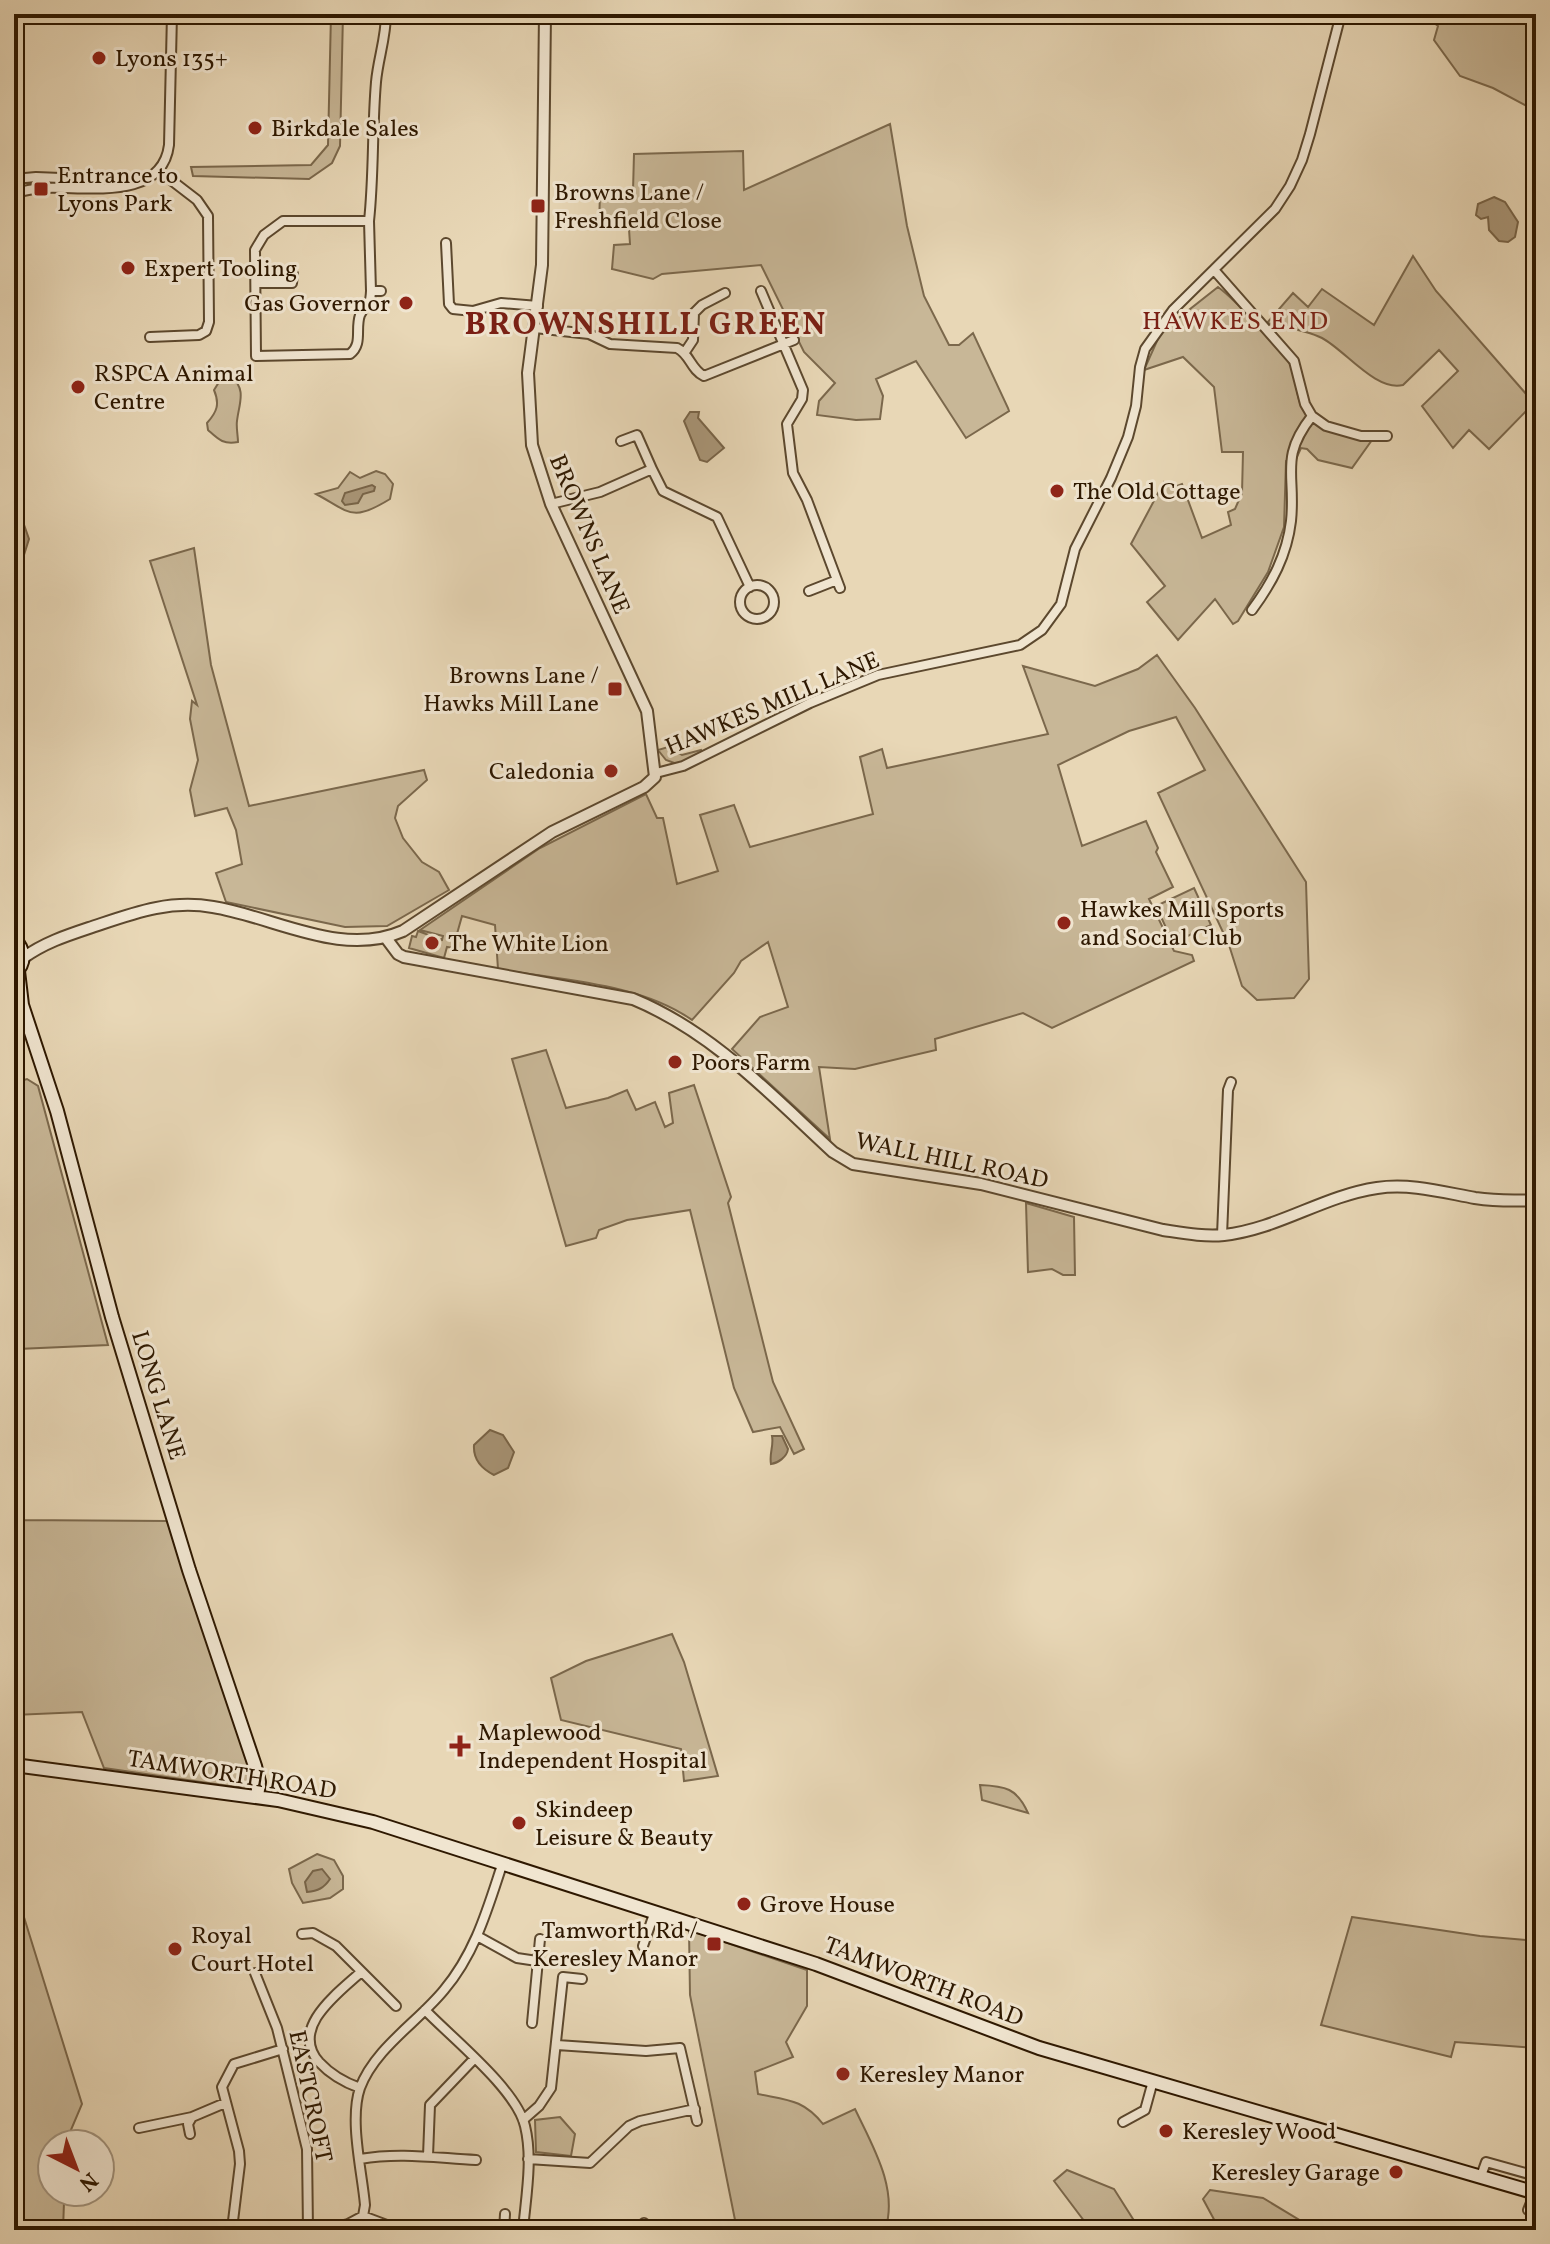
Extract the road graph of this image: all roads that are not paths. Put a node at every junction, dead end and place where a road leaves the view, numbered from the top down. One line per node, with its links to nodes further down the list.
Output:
1 (172, 14): 5 (street)
2 (386, 14): 9 (street)
3 (545, 14): 18 (street, BROWNS LANE)
4 (1341, 14): 11 (street, HAWKES MILL LANE)
5 (158, 170): 7 (street); 20 (street)
6 (14, 179): 7 (street)
7 (144, 181): 8 (street)
8 (14, 193)
9 (369, 221): 12 (street); 14 (street)
10 (446, 243): 18 (street)
11 (1215, 271): 24 (street); 32 (street, HAWKES MILL LANE)
12 (257, 283): 13 (street); 14 (street)
13 (292, 284)
14 (371, 291): 15 (street)
15 (381, 291)
16 (761, 291): 22 (street)
17 (725, 293): 23 (street)
18 (538, 306): 19 (street, BROWNS LANE)
19 (535, 328): 23 (street); 28 (street, BROWNS LANE)
20 (150, 337)
21 (794, 340): 22 (street)
22 (783, 345): 23 (street); 30 (street)
23 (685, 352)
24 (1312, 416): 25 (street); 31 (street)
25 (1387, 436)
26 (621, 441): 27 (street)
27 (652, 469): 28 (street); 29 (street)
28 (551, 504): 32 (street, BROWNS LANE)
29 (750, 587): 29 (street)
30 (809, 591)
31 (1252, 610)
32 (656, 773): 33 (street, HAWKES MILL LANE)
33 (386, 938): 35 (street); 40 (street, WALL HILL ROAD)
34 (16, 941): 35 (street); 36 (main road, LONG LANE)
35 (41, 945): 36 (street)
36 (18, 967): 37 (main road, LONG LANE)
37 (18, 1000): 42 (main road, LONG LANE)
38 (1231, 1082): 40 (street)
39 (1536, 1200): 40 (street, WALL HILL ROAD)
40 (1222, 1235)
41 (14, 1765): 42 (main road, TAMWORTH ROAD)
42 (257, 1797): 43 (main road, TAMWORTH ROAD)
43 (503, 1862): 44 (main road, TAMWORTH ROAD); 46 (street)
44 (655, 1911): 48 (street); 59 (main road, TAMWORTH ROAD)
45 (302, 1934): 50 (street)
46 (479, 1937): 49 (street); 54 (street)
47 (540, 1939): 49 (street)
48 (643, 1946)
49 (537, 1961): 55 (street)
50 (361, 1972): 53 (street); 60 (street)
51 (255, 1973): 57 (street, EASTCROFT)
52 (582, 1979): 56 (street)
53 (396, 2006)
54 (425, 2010): 58 (street); 60 (street)
55 (532, 2023)
56 (557, 2045): 62 (street); 64 (street)
57 (283, 2049): 61 (street); 81 (street, EASTCROFT)
58 (474, 2059): 64 (street); 69 (street)
59 (1153, 2081): 66 (street); 73 (main road, TAMWORTH ROAD)
60 (360, 2088): 70 (street)
61 (225, 2103): 63 (street); 79 (street)
62 (695, 2109): 65 (street); 71 (street)
63 (192, 2117): 67 (street); 68 (street)
64 (523, 2120): 71 (street)
65 (697, 2121)
66 (1123, 2122)
67 (139, 2128)
68 (190, 2134)
69 (428, 2156): 70 (street); 72 (street)
70 (360, 2159): 78 (street)
71 (528, 2159): 85 (street)
72 (476, 2160)
73 (1481, 2176): 74 (street); 75 (main road, TAMWORTH ROAD)
74 (1536, 2176)
75 (1535, 2193): 76 (street)
76 (1536, 2213)
77 (505, 2214): 84 (street)
78 (363, 2216): 82 (street); 83 (street)
79 (236, 2229): 80 (street)
80 (162, 2230)
81 (308, 2230)
82 (321, 2230)
83 (424, 2230)
84 (504, 2230)
85 (523, 2230)

